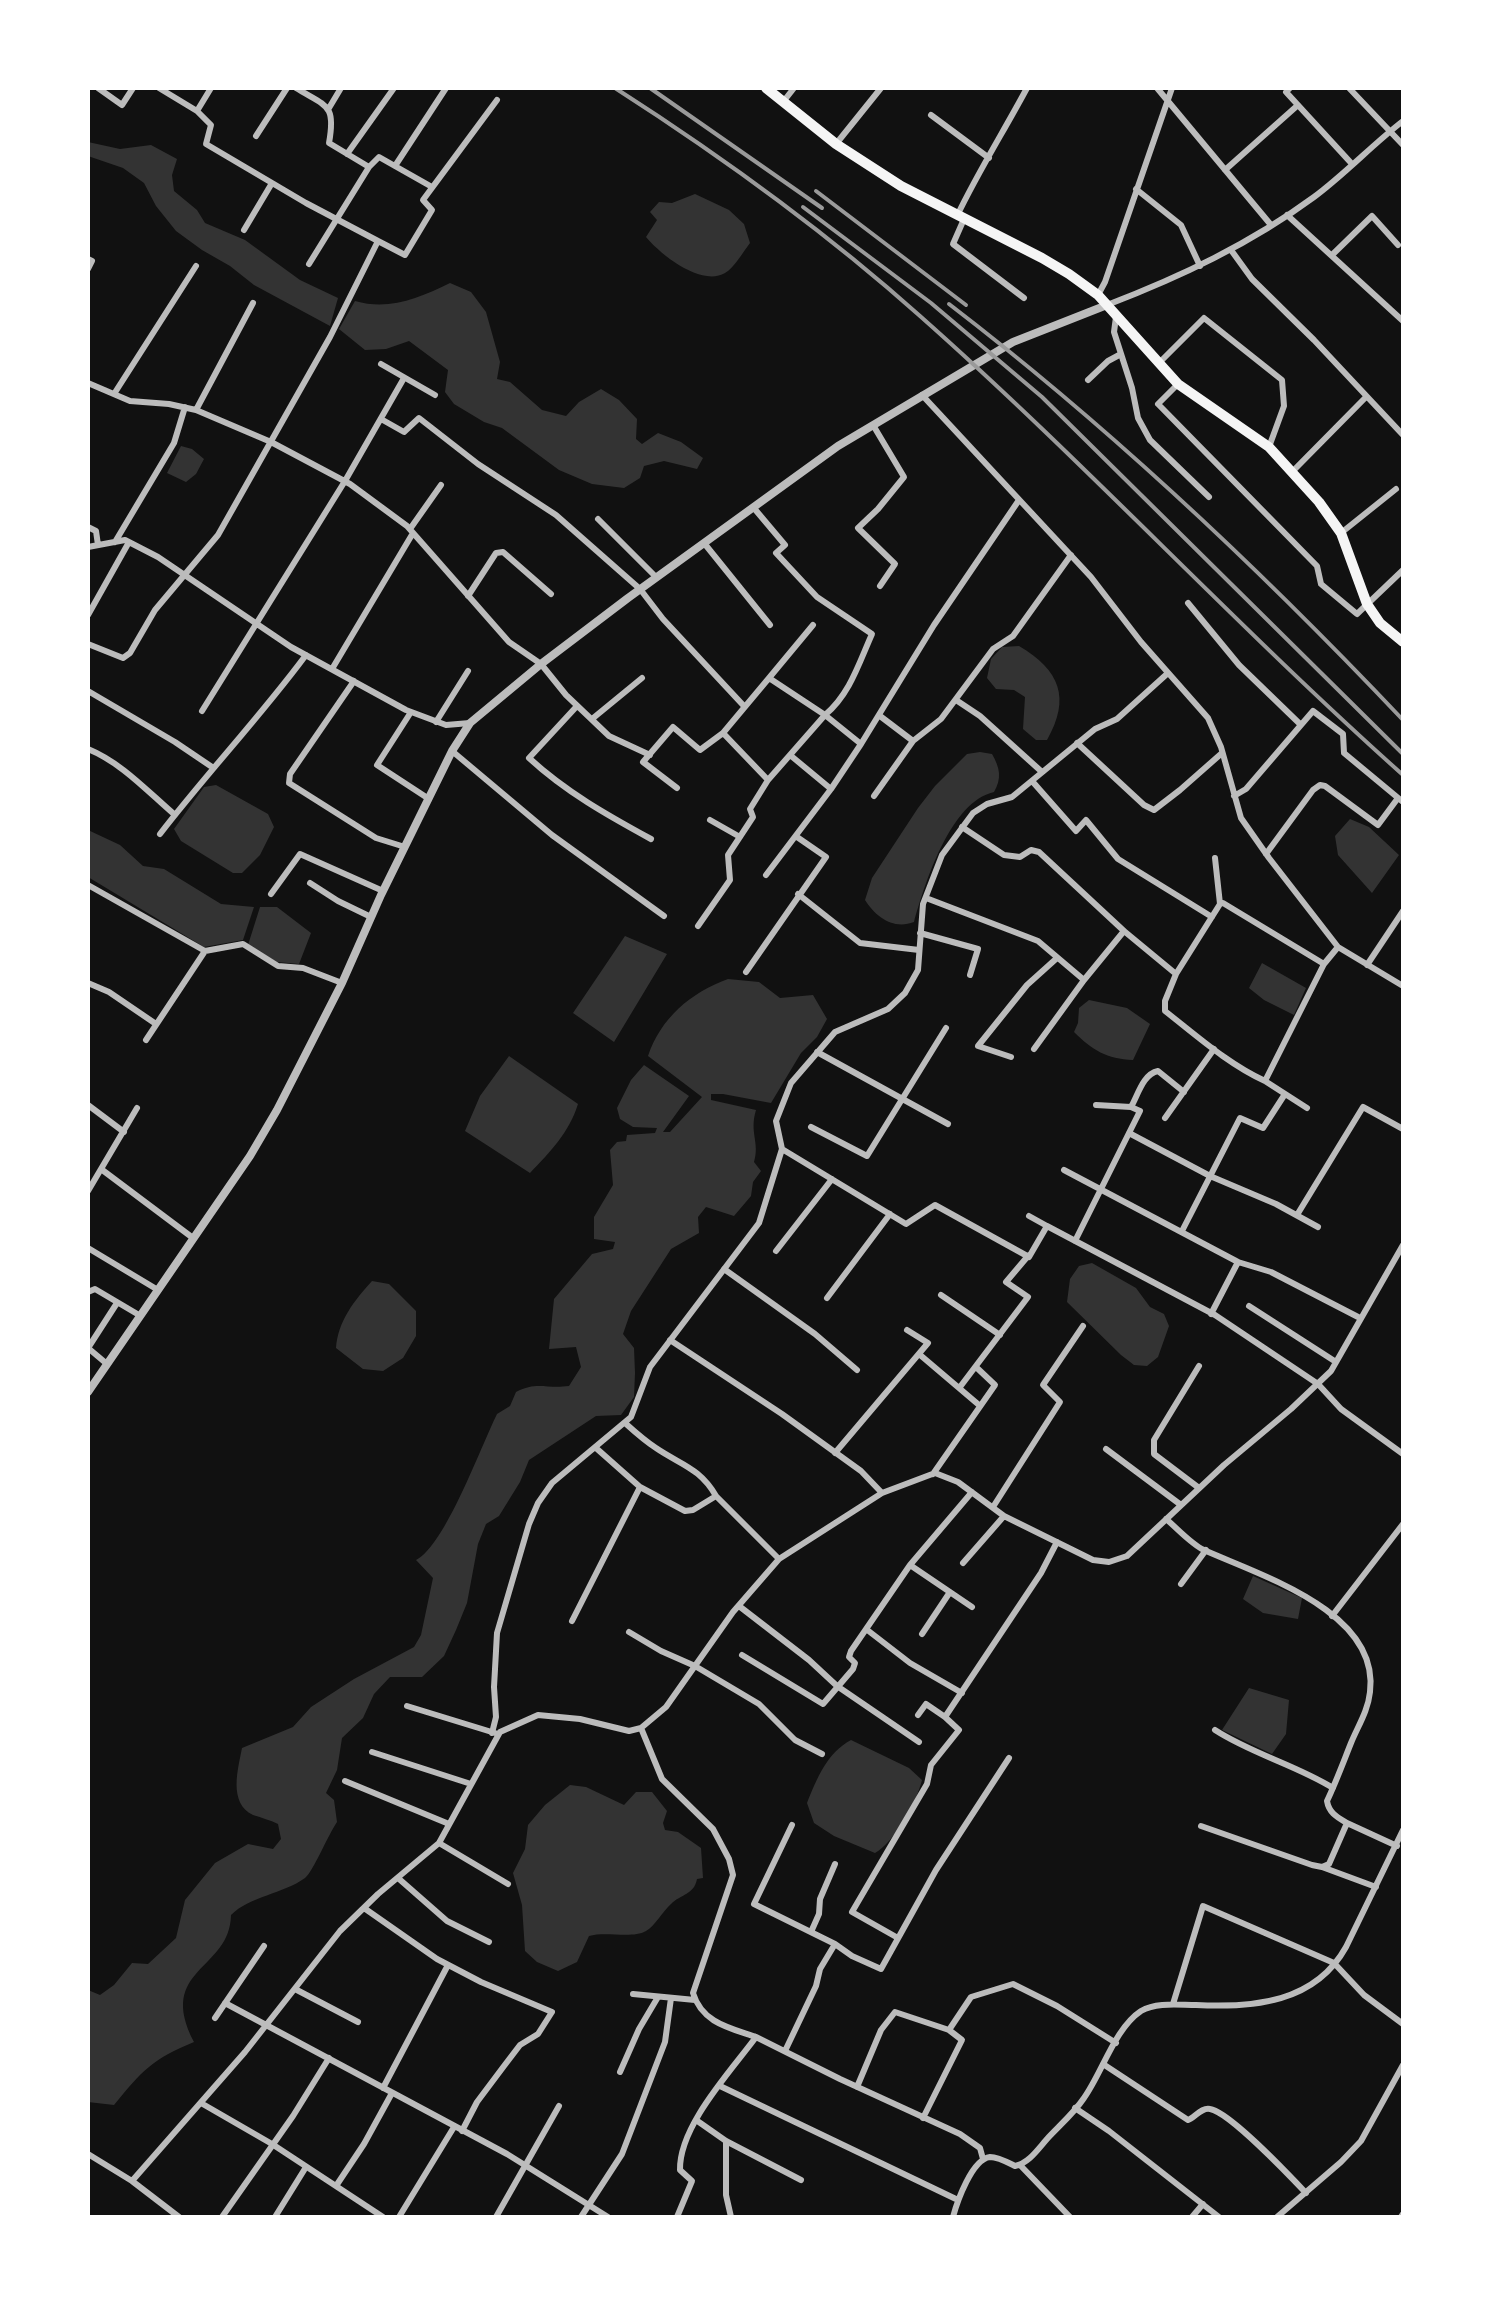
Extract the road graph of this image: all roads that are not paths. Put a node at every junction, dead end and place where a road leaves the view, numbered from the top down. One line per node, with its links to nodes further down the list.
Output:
1 (98, 88): 2 (street)
2 (133, 88)
3 (159, 88): 23 (street)
4 (211, 88): 23 (street)
5 (287, 88): 27 (street)
6 (296, 88): 22 (street)
7 (341, 88): 22 (street)
8 (394, 88): 30 (street)
9 (446, 88): 33 (street)
10 (766, 88): 20 (main road)
11 (794, 88): 20 (street)
12 (881, 88): 28 (street)
13 (1027, 88): 31 (street)
14 (1157, 88): 19 (street)
15 (1172, 88): 19 (street)
16 (1290, 88): 21 (street)
17 (1349, 88): 26 (street)
18 (497, 100): 37 (street)
19 (1168, 101): 35 (street); 38 (street)
20 (783, 102): 28 (main road)
21 (1298, 105): 32 (street); 35 (street)
22 (329, 108): 30 (street)
23 (197, 111): 36 (street)
24 (931, 115): 31 (street)
25 (1403, 121): 26 (street)
26 (1390, 131): 29 (street); 32 (street)
27 (256, 136)
28 (836, 144): 40 (main road)
29 (1403, 145)
30 (347, 154): 34 (street)
31 (989, 158): 40 (street)
32 (1352, 164): 39 (street)
33 (395, 166): 34 (street); 37 (street)
34 (369, 167): 41 (street)
35 (1225, 170): 42 (street)
36 (272, 183): 41 (street); 43 (street)
37 (432, 187): 44 (street)
38 (1136, 189): 51 (street); 53 (street)
39 (1287, 215): 42 (street); 47 (street)
40 (960, 217): 53 (main road); 54 (street)
41 (337, 219): 44 (street); 49 (street)
42 (1271, 225): 46 (street)
43 (244, 230)
44 (378, 241): 75 (street)
45 (1398, 245): 47 (street)
46 (1231, 250): 51 (street); 69 (street)
47 (1332, 255): 58 (street)
48 (88, 259): 52 (street)
49 (309, 264)
50 (196, 266): 66 (street)
51 (1200, 266): 56 (street)
52 (88, 269)
53 (1098, 295): 56 (main road)
54 (1024, 298)
55 (253, 303): 71 (street)
56 (1107, 305): 57 (main road); 68 (street)
57 (1116, 317): 59 (street); 61 (main road)
58 (1403, 321)
59 (1121, 354): 63 (street); 81 (street)
60 (381, 364): 62 (street)
61 (1158, 364): 65 (main road); 76 (street)
62 (404, 378): 67 (street); 72 (street)
63 (1088, 380)
64 (88, 383): 66 (street)
65 (1178, 384): 76 (main road); 102 (street)
66 (114, 394): 70 (street)
67 (435, 395)
68 (922, 395): 73 (street); 82 (street)
69 (1366, 397): 74 (street); 77 (street)
70 (185, 407): 71 (street); 88 (street)
71 (196, 410): 75 (street)
72 (381, 419): 78 (street); 98 (street)
73 (873, 425): 83 (street); 97 (street)
74 (1403, 435)
75 (271, 442): 78 (street); 95 (street)
76 (1269, 447): 77 (main road)
77 (1292, 472): 87 (main road)
78 (345, 481): 86 (street); 104 (street)
79 (441, 485): 86 (street)
80 (1396, 489): 87 (street)
81 (1209, 497)
82 (1019, 500): 93 (street); 124 (street)
83 (753, 507): 90 (street); 123 (street)
84 (598, 519): 96 (street)
85 (88, 527): 91 (street)
86 (411, 531): 100 (street); 111 (street)
87 (1341, 533): 102 (main road)
88 (115, 542): 89 (street); 91 (street)
89 (129, 542): 95 (street); 103 (street)
90 (704, 543): 96 (street); 105 (street)
91 (98, 545): 92 (street)
92 (88, 547)
93 (1071, 555): 113 (street); 118 (street)
94 (1403, 570): 102 (street)
95 (186, 576): 104 (street); 108 (street)
96 (656, 577): 98 (street)
97 (880, 586)
98 (640, 589): 110 (street); 119 (street)
99 (551, 594): 100 (street)
100 (468, 596): 110 (street)
101 (1188, 603): 128 (street)
102 (1367, 604): 107 (main road)
103 (88, 615)
104 (256, 622): 109 (street); 121 (street)
105 (770, 625)
106 (813, 625): 115 (street)
107 (1403, 642)
108 (88, 644)
109 (306, 655): 111 (street); 138 (street)
110 (541, 664): 120 (street); 127 (street)
111 (332, 669): 116 (street)
112 (468, 671): 126 (street)
113 (1168, 673): 131 (street); 135 (street)
114 (642, 678): 125 (street)
115 (769, 678): 119 (street); 123 (street)
116 (354, 681): 122 (street); 155 (street)
117 (88, 691): 138 (street)
118 (956, 700): 130 (street); 139 (street)
119 (743, 705): 129 (street)
120 (577, 706): 125 (street); 154 (street)
121 (202, 711)
122 (411, 712): 126 (street); 146 (street)
123 (825, 715): 132 (street); 137 (street)
124 (880, 716): 130 (street); 132 (street)
125 (592, 719): 136 (street)
126 (436, 722): 127 (street)
127 (470, 723): 134 (street)
128 (1301, 725): 145 (street); 147 (street)
129 (723, 733): 136 (street); 140 (street)
130 (913, 741): 144 (street)
131 (1077, 743): 135 (street); 139 (street)
132 (861, 744): 143 (street)
133 (88, 749): 148 (street)
134 (452, 751): 146 (street); 167 (street)
135 (1222, 753): 145 (street)
136 (650, 755): 142 (street)
137 (790, 755): 140 (street); 143 (street)
138 (212, 767): 148 (street)
139 (1042, 772): 141 (street)
140 (768, 780): 152 (street)
141 (1032, 781): 150 (street); 169 (street)
142 (677, 788)
143 (831, 789): 153 (street)
144 (874, 796)
145 (1234, 796): 156 (street)
146 (429, 799): 155 (street)
147 (1400, 800): 156 (street)
148 (175, 815): 151 (street)
149 (710, 820): 152 (street)
150 (962, 827): 164 (street); 171 (street)
151 (160, 834)
152 (740, 837): 170 (street)
153 (797, 837): 158 (street); 163 (street)
154 (651, 839)
155 (405, 847): 161 (street)
156 (1266, 854): 173 (street)
157 (1215, 858): 165 (street)
158 (766, 875)
159 (310, 883): 168 (street)
160 (88, 885): 175 (street)
161 (383, 891): 162 (street); 168 (street)
162 (271, 894)
163 (798, 894): 174 (street); 179 (street)
164 (926, 898): 172 (street); 176 (street)
165 (1220, 904): 169 (street); 177 (street)
166 (1403, 911): 178 (street)
167 (664, 916)
168 (371, 917): 184 (street)
169 (1212, 917): 180 (street)
170 (698, 926)
171 (1124, 931): 180 (street); 182 (street)
172 (920, 933): 174 (street); 181 (street)
173 (1338, 947): 177 (street); 178 (street)
174 (919, 950): 191 (street)
175 (205, 951): 184 (street); 186 (street)
176 (1057, 958): 182 (street); 192 (street)
177 (1324, 964): 193 (street)
178 (1367, 965): 185 (street)
179 (746, 972)
180 (1176, 974): 190 (street)
181 (970, 975)
182 (1084, 980): 189 (street)
183 (88, 983): 186 (street)
184 (342, 983): 221 (street)
185 (1403, 986)
186 (156, 1024): 188 (street)
187 (946, 1028): 196 (street)
188 (146, 1040)
189 (1034, 1049)
190 (1214, 1049): 193 (street); 194 (street)
191 (817, 1052): 196 (street); 208 (street)
192 (1011, 1057)
193 (1265, 1081): 195 (street)
194 (1184, 1092): 199 (street); 202 (street)
195 (1285, 1094): 201 (street); 211 (street)
196 (903, 1098): 203 (street); 204 (street)
197 (88, 1105): 206 (street)
198 (1096, 1105): 199 (street)
199 (1131, 1107): 207 (street)
200 (137, 1108): 206 (street)
201 (1307, 1108)
202 (1165, 1118)
203 (948, 1124)
204 (811, 1127)
205 (1403, 1129): 216 (street)
206 (124, 1132): 209 (street)
207 (1129, 1133): 211 (street); 213 (street)
208 (782, 1149): 212 (street); 228 (street)
209 (101, 1169): 214 (street); 221 (street)
210 (1064, 1170): 213 (street)
211 (1210, 1176): 216 (street); 220 (street)
212 (832, 1179): 215 (street); 225 (street)
213 (1102, 1190): 220 (street); 222 (street)
214 (88, 1191)
215 (890, 1214): 226 (street); 232 (street)
216 (1297, 1215): 219 (street)
217 (1029, 1216): 218 (street)
218 (1047, 1226): 222 (street); 226 (street)
219 (1318, 1227)
220 (1182, 1231): 227 (street)
221 (193, 1238): 229 (street)
222 (1075, 1241): 235 (street)
223 (1403, 1245): 237 (street)
224 (88, 1248): 229 (street)
225 (776, 1251)
226 (1028, 1256): 240 (street)
227 (1238, 1262): 235 (street); 237 (street)
228 (724, 1269): 241 (street); 247 (street)
229 (158, 1290): 236 (street)
230 (88, 1292): 233 (street)
231 (941, 1295): 240 (street)
232 (827, 1298)
233 (117, 1303): 236 (street); 244 (street)
234 (1249, 1306): 243 (street)
235 (1211, 1314): 249 (street)
236 (139, 1315): 244 (street)
237 (1360, 1318): 243 (street)
238 (1083, 1326): 265 (street)
239 (907, 1330): 242 (street)
240 (1000, 1335): 246 (street)
241 (670, 1340): 253 (street); 256 (street)
242 (919, 1354): 250 (street); 256 (street)
243 (1336, 1362): 249 (street)
244 (107, 1364): 248 (street)
245 (1199, 1366): 260 (street)
246 (976, 1367): 250 (street); 252 (street)
247 (857, 1370)
248 (92, 1378): 251 (street)
249 (1318, 1384): 257 (street); 260 (street)
250 (960, 1387): 252 (street)
251 (88, 1392)
252 (979, 1405): 258 (street)
253 (625, 1423): 254 (street); 263 (street)
254 (596, 1448): 259 (street); 292 (street)
255 (1106, 1449): 264 (street)
256 (835, 1453): 262 (street)
257 (1403, 1454)
258 (933, 1474): 261 (street); 262 (street)
259 (640, 1487): 263 (street); 279 (street)
260 (1199, 1488): 264 (street)
261 (972, 1492): 265 (street); 273 (street)
262 (882, 1493): 271 (street)
263 (716, 1496): 271 (street)
264 (1181, 1505): 267 (street)
265 (993, 1507): 266 (street)
266 (1004, 1516): 269 (street); 272 (street)
267 (1166, 1519): 269 (street); 270 (street)
268 (1403, 1524): 278 (street)
269 (1057, 1542): 286 (street)
270 (1206, 1550): 274 (street); 278 (street)
271 (779, 1559): 276 (street)
272 (963, 1563)
273 (910, 1565): 275 (street); 280 (street)
274 (1181, 1584)
275 (950, 1592): 277 (street); 282 (street)
276 (739, 1606): 284 (street); 285 (street)
277 (972, 1607)
278 (1332, 1616): 299 (street)
279 (572, 1621)
280 (866, 1629): 285 (street); 286 (street)
281 (629, 1632): 284 (street)
282 (922, 1634)
283 (742, 1655): 285 (street)
284 (695, 1666): 290 (street); 295 (street)
285 (837, 1686): 293 (street)
286 (962, 1693): 289 (street)
287 (407, 1706): 292 (street)
288 (918, 1715): 289 (street)
289 (945, 1717): 314 (street)
290 (641, 1728): 292 (street); 324 (street)
291 (1215, 1730): 299 (street)
292 (496, 1733): 298 (street)
293 (919, 1742)
294 (372, 1752): 298 (street)
295 (822, 1754)
296 (1009, 1758): 314 (street)
297 (345, 1781): 301 (street)
298 (471, 1784): 301 (street)
299 (1333, 1788): 300 (street)
300 (1347, 1823): 306 (street); 308 (street)
301 (449, 1824): 305 (street)
302 (792, 1825): 313 (street)
303 (1201, 1826): 308 (street)
304 (1402, 1835): 306 (street)
305 (439, 1843): 309 (street); 310 (street)
306 (1397, 1846): 311 (street)
307 (835, 1864): 313 (street)
308 (1322, 1867): 311 (street)
309 (398, 1878): 312 (street); 315 (street)
310 (508, 1884)
311 (1376, 1887): 318 (street)
312 (364, 1908): 319 (street); 320 (street)
313 (811, 1932): 316 (street)
314 (898, 1938): 316 (street)
315 (489, 1942)
316 (835, 1944): 334 (street)
317 (264, 1946): 325 (street)
318 (1334, 1963): 326 (street); 326 (street); 330 (street)
319 (448, 1965): 341 (street); 349 (street)
320 (295, 1989): 328 (street); 329 (street)
321 (633, 1994): 322 (street)
322 (658, 1997): 323 (street); 338 (street)
323 (671, 1998): 324 (street); 362 (street)
324 (695, 2000): 332 (street)
325 (225, 2003): 327 (street); 329 (street)
326 (1173, 2004): 333 (street)
327 (215, 2018)
328 (358, 2022)
329 (267, 2024): 335 (street); 343 (street)
330 (1403, 2024)
331 (949, 2030): 333 (street); 340 (street); 346 (street)
332 (756, 2037): 334 (street); 339 (street)
333 (1116, 2043): 336 (street)
334 (785, 2051): 340 (street)
335 (329, 2058): 341 (street); 351 (street)
336 (1103, 2064): 345 (street); 360 (street)
337 (1403, 2065): 360 (street)
338 (620, 2072)
339 (720, 2086): 347 (street); 361 (street)
340 (857, 2087): 346 (street)
341 (383, 2088): 342 (street)
342 (392, 2093): 348 (street); 359 (street)
343 (201, 2103): 351 (street); 358 (street)
344 (559, 2106): 354 (street)
345 (1075, 2108): 355 (street); 363 (street)
346 (923, 2118): 353 (street)
347 (696, 2120): 350 (street); 372 (street)
348 (454, 2127): 349 (street); 368 (street)
349 (462, 2131): 354 (street)
350 (726, 2141): 357 (street); 373 (street)
351 (272, 2144): 356 (street); 365 (street)
352 (88, 2154): 358 (street)
353 (983, 2159): 355 (street); 361 (street)
354 (526, 2165): 362 (street); 369 (street)
355 (1020, 2165): 375 (street)
356 (306, 2167): 359 (street); 366 (street)
357 (801, 2180)
358 (132, 2181): 364 (street)
359 (336, 2186): 367 (street)
360 (1306, 2193): 378 (street)
361 (958, 2200): 374 (street)
362 (589, 2203): 370 (street); 371 (street)
363 (1203, 2204): 376 (street); 377 (street)
364 (179, 2217)
365 (222, 2217)
366 (275, 2217)
367 (383, 2217)
368 (399, 2217)
369 (496, 2217)
370 (581, 2217)
371 (608, 2217)
372 (677, 2217)
373 (731, 2217)
374 (953, 2217)
375 (1070, 2217)
376 (1192, 2217)
377 (1219, 2217)
378 (1277, 2217)

